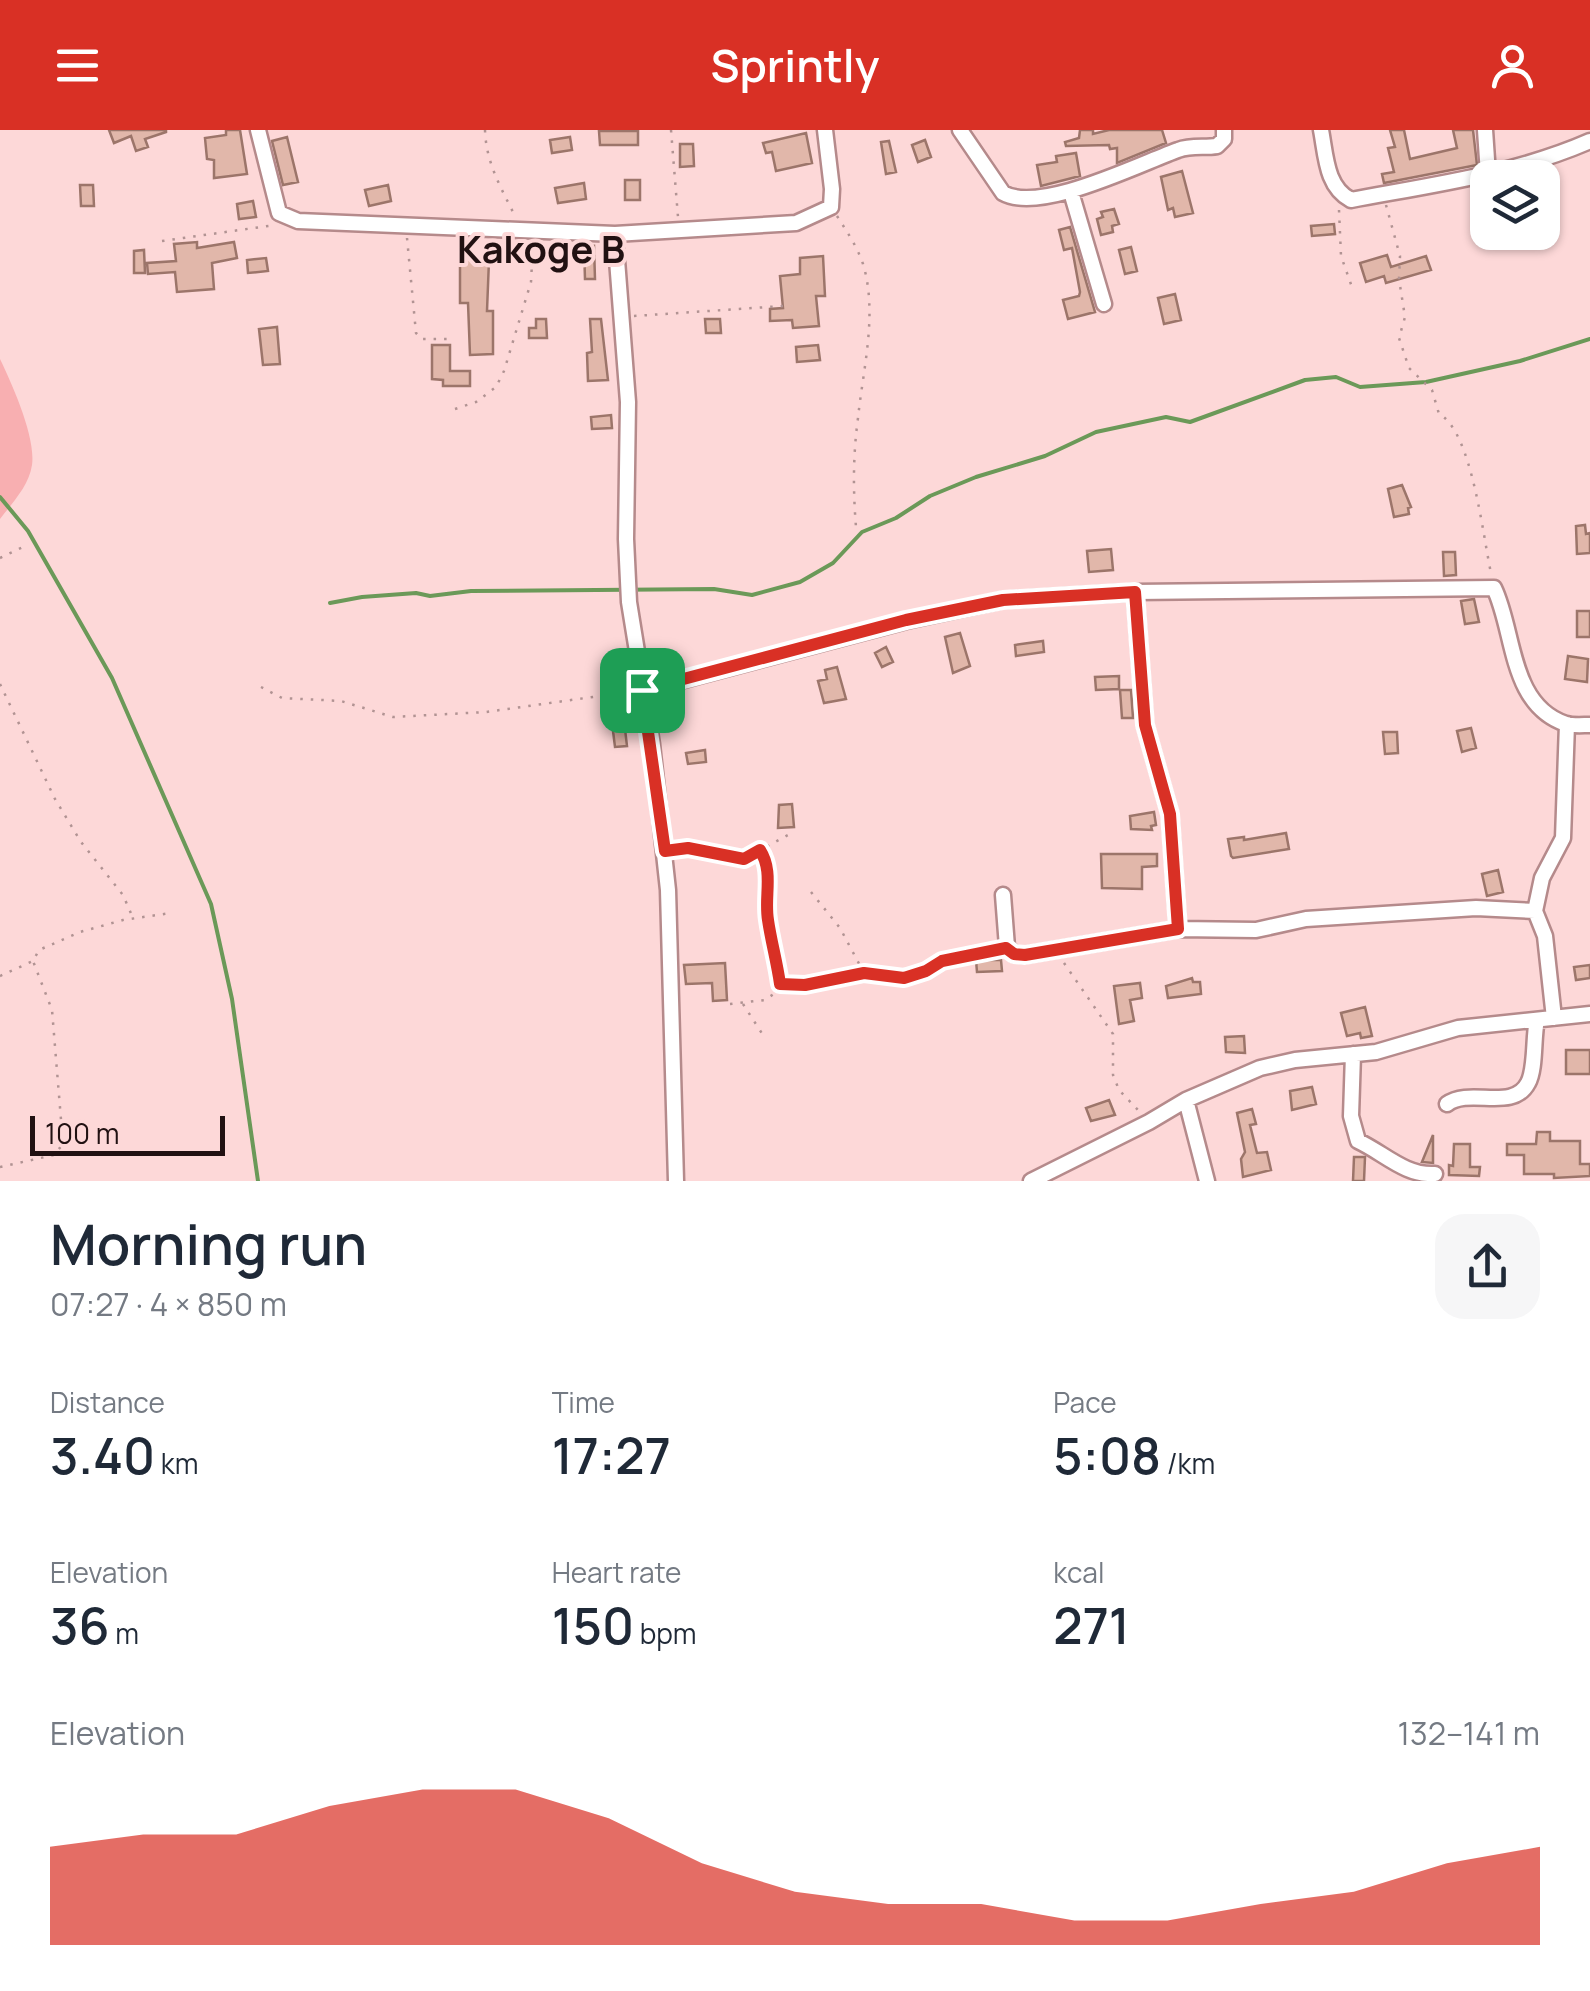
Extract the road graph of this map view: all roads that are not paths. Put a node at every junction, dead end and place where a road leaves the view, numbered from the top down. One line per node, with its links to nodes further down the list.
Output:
1 (258, 130): 12 (street)
2 (825, 130): 12 (street)
3 (960, 130): 11 (street)
4 (1224, 130): 11 (street)
5 (1321, 130): 10 (street)
6 (1485, 130): 8 (street)
7 (1590, 141): 9 (street)
8 (1487, 160)
9 (1539, 160)
10 (1470, 177)
11 (1070, 192): 13 (street)
12 (615, 234): 15 (street)
13 (1104, 304)
14 (1135, 592): 15 (street); 16 (street); 20 (street)
15 (642, 690): 28 (street)
16 (1567, 724): 17 (street); 19 (street)
17 (1590, 726)
18 (1003, 895): 20 (street)
19 (1536, 912): 20 (street); 22 (street)
20 (1178, 929)
21 (1590, 1014): 22 (street)
22 (1554, 1018): 23 (street)
23 (1538, 1020): 24 (street); 26 (street)
24 (1353, 1054): 25 (street); 27 (street)
25 (1186, 1100): 29 (street); 30 (street)
26 (1448, 1104)
27 (1435, 1174)
28 (676, 1181)
29 (1031, 1181)
30 (1207, 1181)

